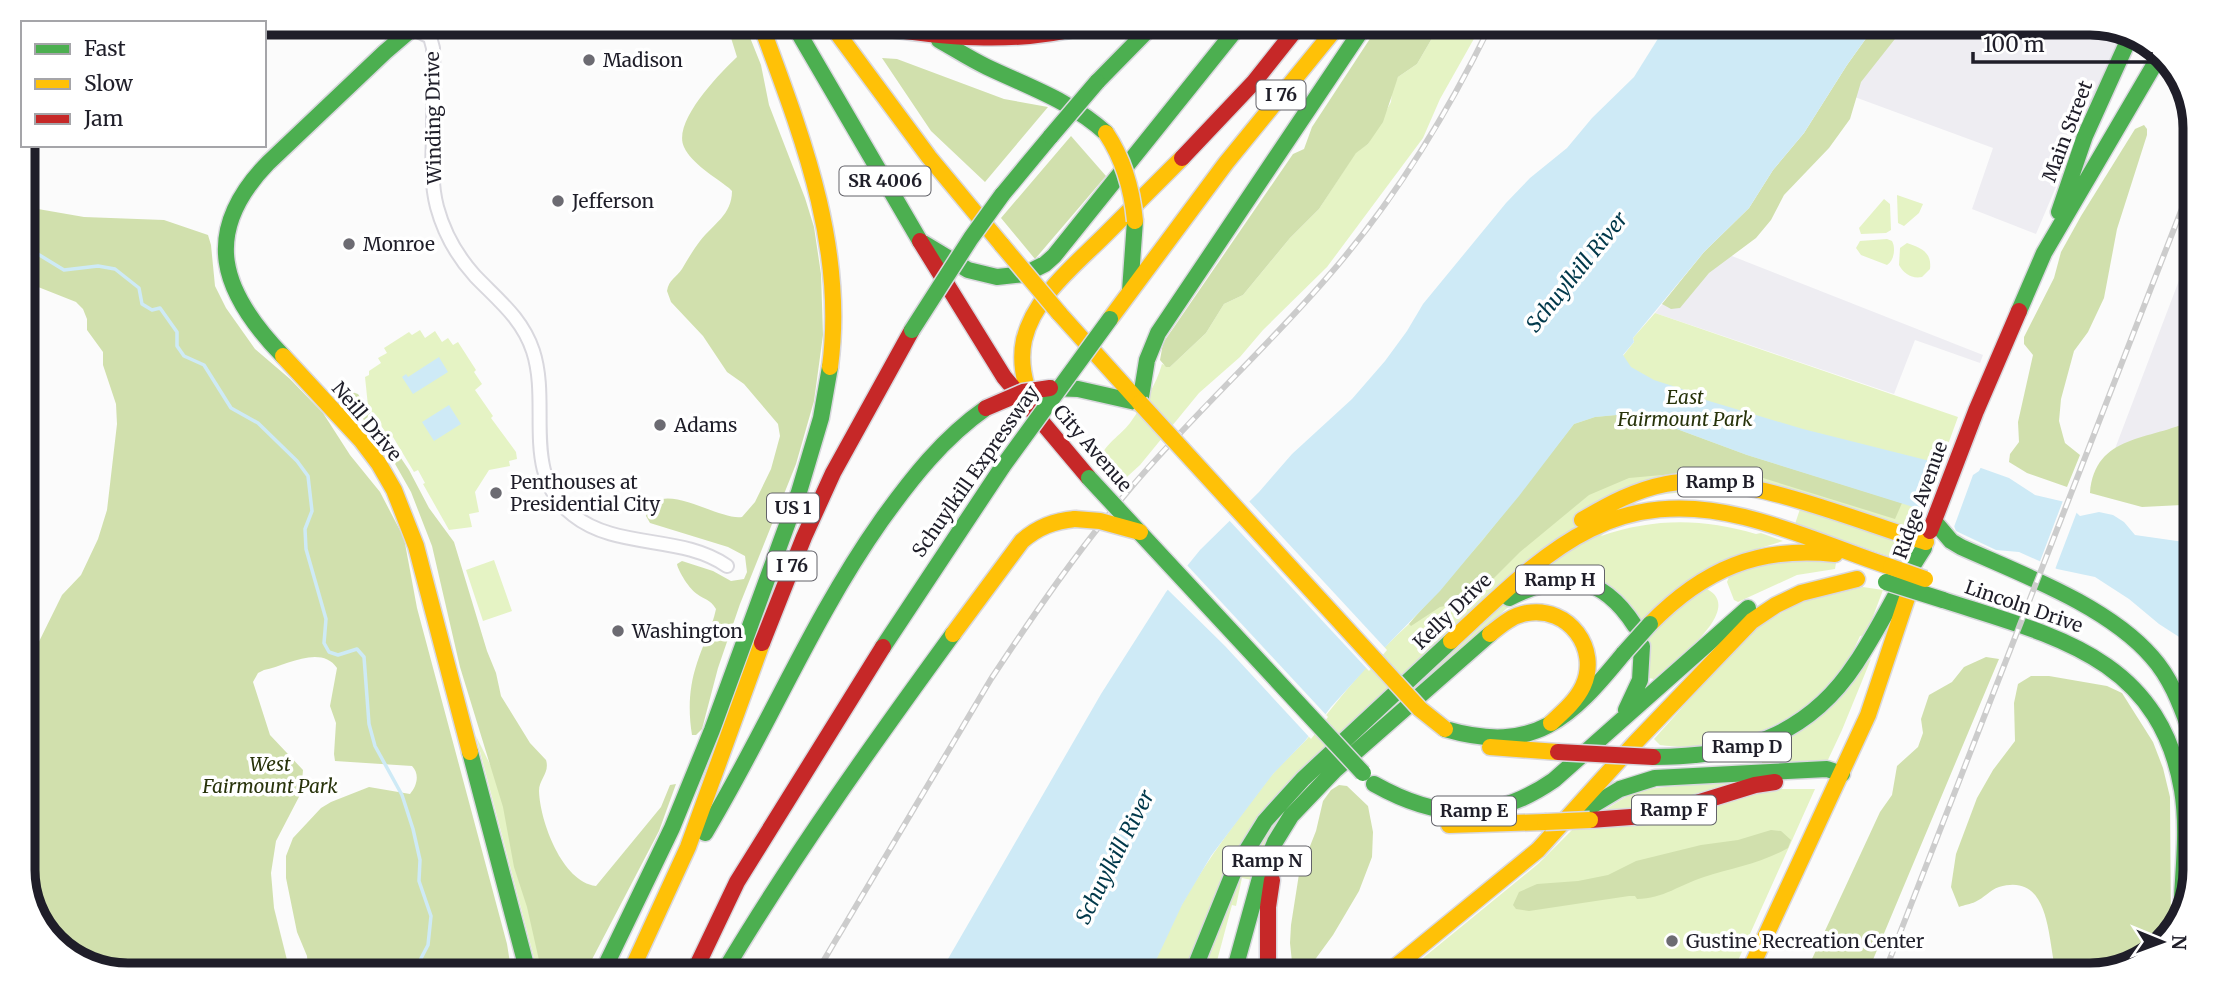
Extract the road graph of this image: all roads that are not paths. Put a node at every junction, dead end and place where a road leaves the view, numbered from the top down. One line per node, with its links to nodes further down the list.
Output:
1 (402, 35): 50 (main road, Neill Drive)
2 (427, 35): 26 (street, Winding Drive)
3 (765, 35): 51 (main road, US 1)
4 (800, 35): 16 (main road, City Avenue / SR 4006)
5 (839, 35): 19 (main road, bridge)
6 (921, 35): 13 (main road)
7 (1051, 35): 13 (main road)
8 (1143, 35): 49 (main road, I 76, bridge)
9 (1232, 35): 16 (main road)
10 (1291, 35): 20 (main road)
11 (1330, 35): 18 (main road, Schuylkill Expressway / I 76)
12 (1358, 35): 19 (main road)
13 (933, 37): 18 (main road, bridge)
14 (2127, 43): 17 (main road, Main Street)
15 (2156, 62): 17 (main road, Ridge Avenue)
16 (920, 241): 20 (main road, City Avenue)
17 (2047, 248): 21 (main road, Ridge Avenue)
18 (1130, 292): 48 (main road, Schuylkill Expressway / I 76, bridge)
19 (1140, 403): 38 (main road, bridge); 49 (main road, bridge)
20 (1040, 418): 22 (main road, City Avenue, bridge)
21 (1934, 521): 23 (main road, Ridge Avenue); 35 (main road)
22 (1140, 532): 41 (main road, City Avenue, bridge); 55 (main road, bridge)
23 (1925, 545): 24 (main road, Ramp B); 38 (main road, Ramp D, bridge); 40 (main road, Ridge Avenue)
24 (1546, 556): 25 (main road, Kelly Drive); 30 (main road, Kelly Drive)
25 (1868, 560): 27 (main road, Lincoln Drive); 31 (main road)
26 (727, 566)
27 (1888, 575): 28 (main road, Lincoln Drive); 29 (main road, Lincoln Drive, bridge)
28 (1857, 579): 36 (main road, Ramp E); 45 (main road)
29 (1945, 593): 32 (main road, Lincoln Drive); 43 (main road, Lincoln Drive)
30 (1475, 619): 31 (main road, Ramp H); 44 (main road, Kelly Drive)
31 (1643, 625): 37 (main road, bridge)
32 (2071, 628)
33 (1642, 646): 36 (main road)
34 (2152, 687): 39 (main road)
35 (2183, 714)
36 (1616, 722): 41 (main road, Ramp E)
37 (1550, 723): 38 (main road, Ramp N); 42 (main road, Ramp N)
38 (1445, 729)
39 (2183, 742)
40 (1842, 774): 41 (main road, Ramp F, bridge); 45 (main road); 61 (main road, Ridge Avenue)
41 (1368, 778)
42 (1317, 787): 58 (main road, Ramp N); 59 (main road)
43 (2183, 804)
44 (1279, 805): 56 (main road, Kelly Drive); 57 (main road)
45 (1563, 825): 60 (main road)
46 (2183, 848): 47 (main road, Lincoln Drive)
47 (2182, 878)
48 (737, 882): 53 (main road); 54 (main road, Schuylkill Expressway / I 76)
49 (671, 888): 52 (main road, I 76)
50 (525, 963)
51 (607, 963)
52 (635, 963)
53 (683, 963)
54 (698, 963)
55 (729, 963)
56 (1197, 963)
57 (1223, 963)
58 (1237, 963)
59 (1268, 963)
60 (1400, 963)
61 (1753, 963)

